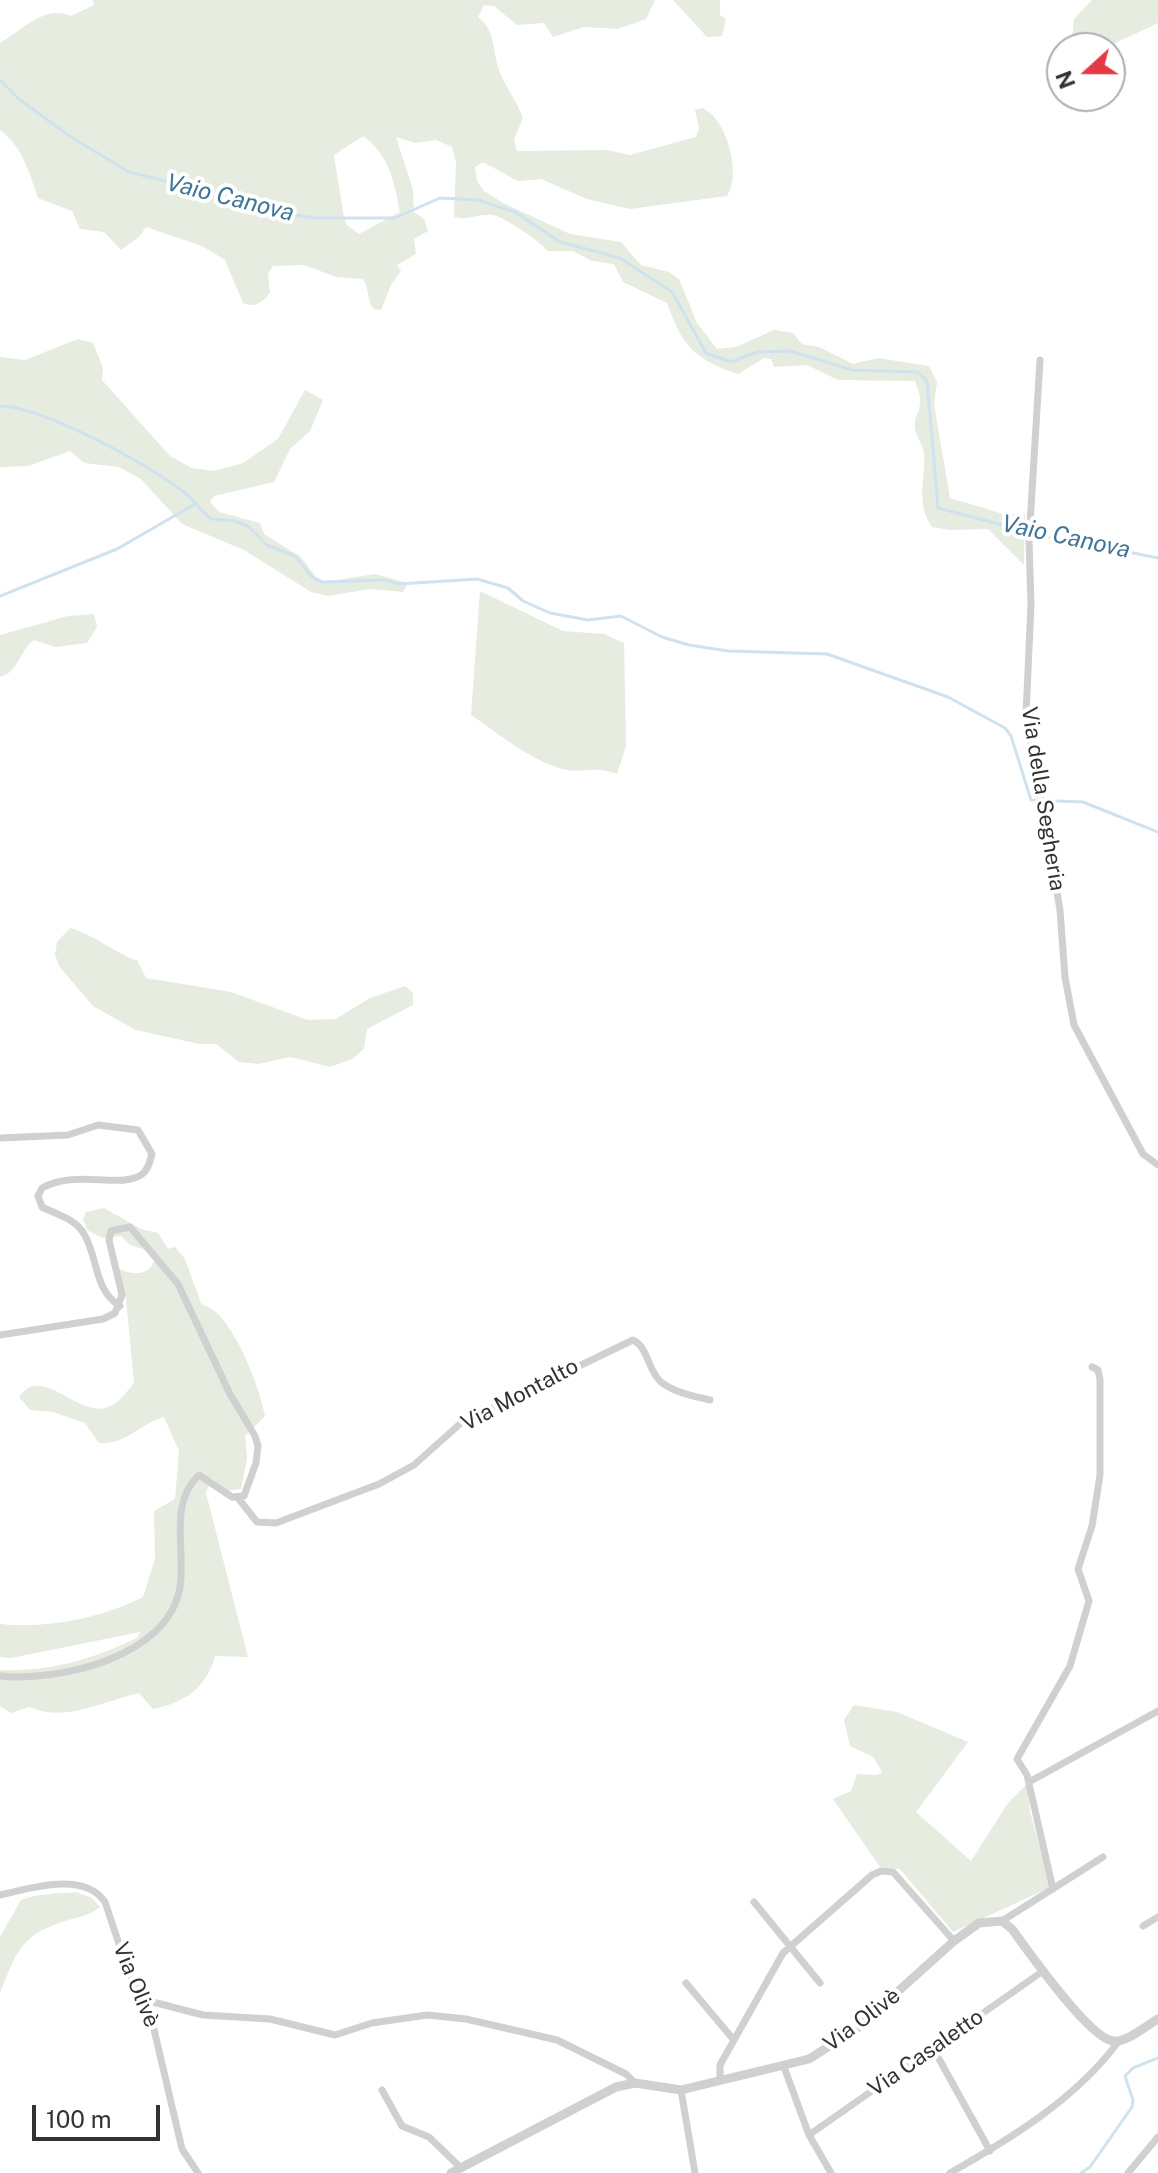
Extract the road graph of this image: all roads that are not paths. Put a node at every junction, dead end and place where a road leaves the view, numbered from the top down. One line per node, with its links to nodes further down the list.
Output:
1 (1040, 360): 3 (street, Via della Segheria)
2 (0, 1138): 4 (street)
3 (1158, 1165)
4 (120, 1306): 5 (street); 8 (street)
5 (0, 1335)
6 (1092, 1367): 11 (street)
7 (710, 1400): 8 (street, Via Montalto)
8 (238, 1498): 9 (street, Via Montalto)
9 (0, 1676)
10 (1158, 1711): 11 (street)
11 (1029, 1782): 13 (street)
12 (1103, 1857): 13 (street)
13 (1053, 1889): 17 (street)
14 (1, 1897): 24 (street, Via Olivè)
15 (754, 1902): 20 (street)
16 (1158, 1917): 18 (street)
17 (1002, 1921): 19 (street, Via Olivè); 21 (street)
18 (1143, 1926)
19 (954, 1941): 20 (street); 29 (street, Via Olivè)
20 (790, 1945): 23 (street); 26 (street)
21 (1043, 1971): 27 (street); 28 (street, Via Casaletto)
22 (686, 1983): 26 (street)
23 (820, 1983)
24 (145, 2000): 31 (street); 38 (street, Via Olivè)
25 (1158, 2019): 27 (street)
26 (733, 2039): 30 (street)
27 (1118, 2042): 36 (street)
28 (933, 2048): 34 (street, Via Casaletto); 36 (street)
29 (784, 2067): 30 (street, Via Olivè); 34 (street)
30 (720, 2081): 33 (street, Via Olivè)
31 (635, 2083): 33 (street, Via Olivè); 37 (street, Via Olivè)
32 (382, 2090): 37 (street, Via Olivè)
33 (681, 2090): 39 (street)
34 (809, 2135): 40 (street)
35 (1158, 2137): 42 (street)
36 (990, 2151): 41 (street)
37 (456, 2170)
38 (198, 2173)
39 (695, 2173)
40 (831, 2173)
41 (950, 2173)
42 (1128, 2173)

